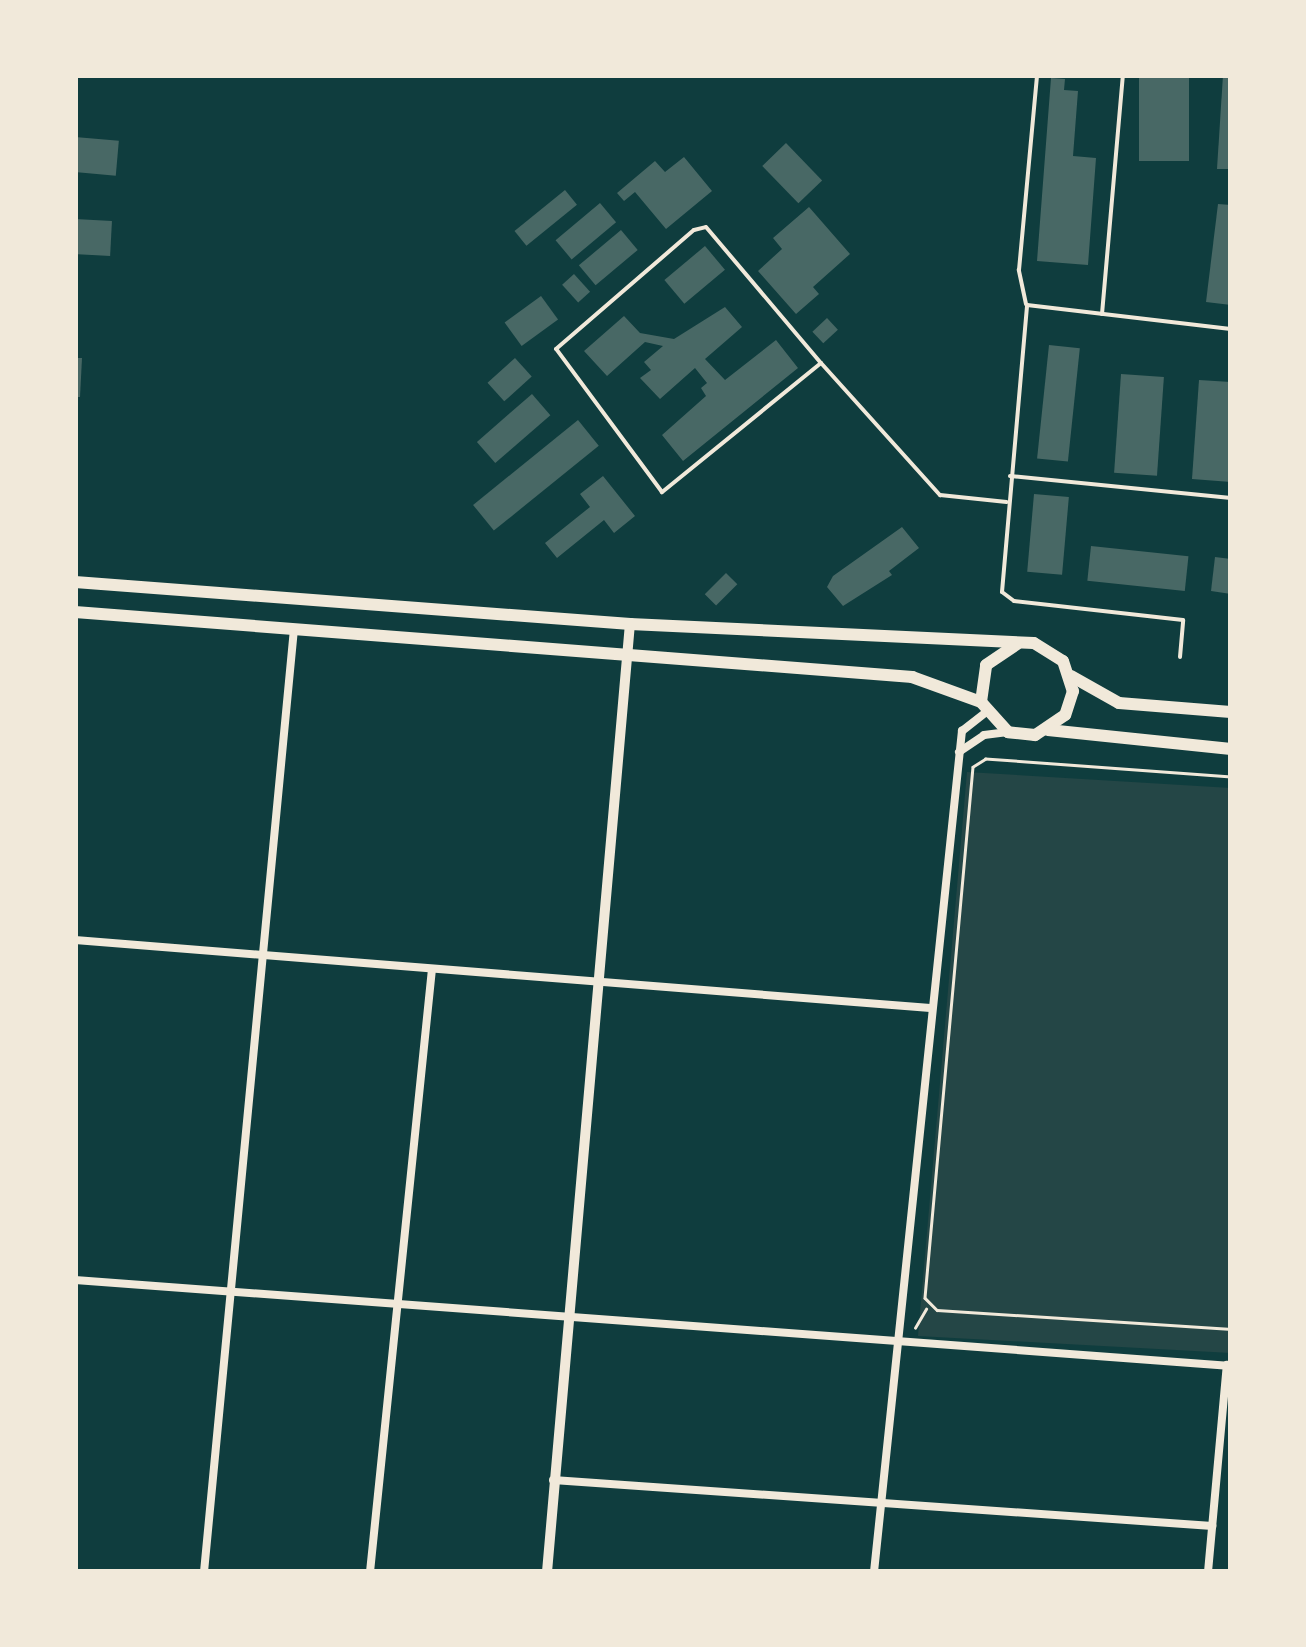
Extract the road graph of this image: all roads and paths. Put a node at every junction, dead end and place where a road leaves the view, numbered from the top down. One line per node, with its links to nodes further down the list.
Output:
1 (1038, 75): 3 (lane)
2 (1124, 75): 4 (lane)
3 (1026, 306): 4 (lane); 7 (lane)
4 (1102, 314): 5 (lane)
5 (1231, 329)
6 (821, 363): 6 (lane); 9 (lane)
7 (1010, 476): 8 (lane); 9 (lane)
8 (1231, 498)
9 (1007, 502): 16 (lane)
10 (75, 582): 12 (main road)
11 (75, 612): 13 (main road)
12 (630, 624): 14 (main road); 15 (street)
13 (294, 628): 15 (main road); 26 (street)
14 (1017, 644): 17 (main road); 18 (main road)
15 (627, 655): 18 (main road); 28 (street)
16 (1180, 657)
17 (1071, 676): 19 (main road); 20 (main road)
18 (984, 707): 21 (main road); 23 (street)
19 (1231, 712)
20 (1048, 730): 21 (main road); 22 (main road)
21 (1008, 732): 23 (street)
22 (1231, 749)
23 (960, 752): 29 (street)
24 (1231, 778): 33 (path)
25 (75, 940): 26 (street)
26 (264, 955): 27 (street); 31 (street)
27 (432, 968): 28 (street); 32 (street)
28 (596, 981): 29 (street); 34 (street)
29 (930, 1008): 36 (street)
30 (75, 1280): 31 (street)
31 (228, 1293): 32 (street); 42 (street)
32 (396, 1306): 34 (street); 43 (street)
33 (928, 1307): 35 (path); 37 (path)
34 (568, 1320): 36 (street); 39 (street)
35 (1231, 1329)
36 (894, 1342): 37 (street); 40 (street)
37 (906, 1342): 38 (street)
38 (1229, 1366): 41 (street)
39 (553, 1480): 40 (street); 44 (street)
40 (881, 1503): 41 (street); 45 (street)
41 (1212, 1526): 46 (street)
42 (204, 1572)
43 (370, 1572)
44 (547, 1572)
45 (874, 1572)
46 (1208, 1572)

